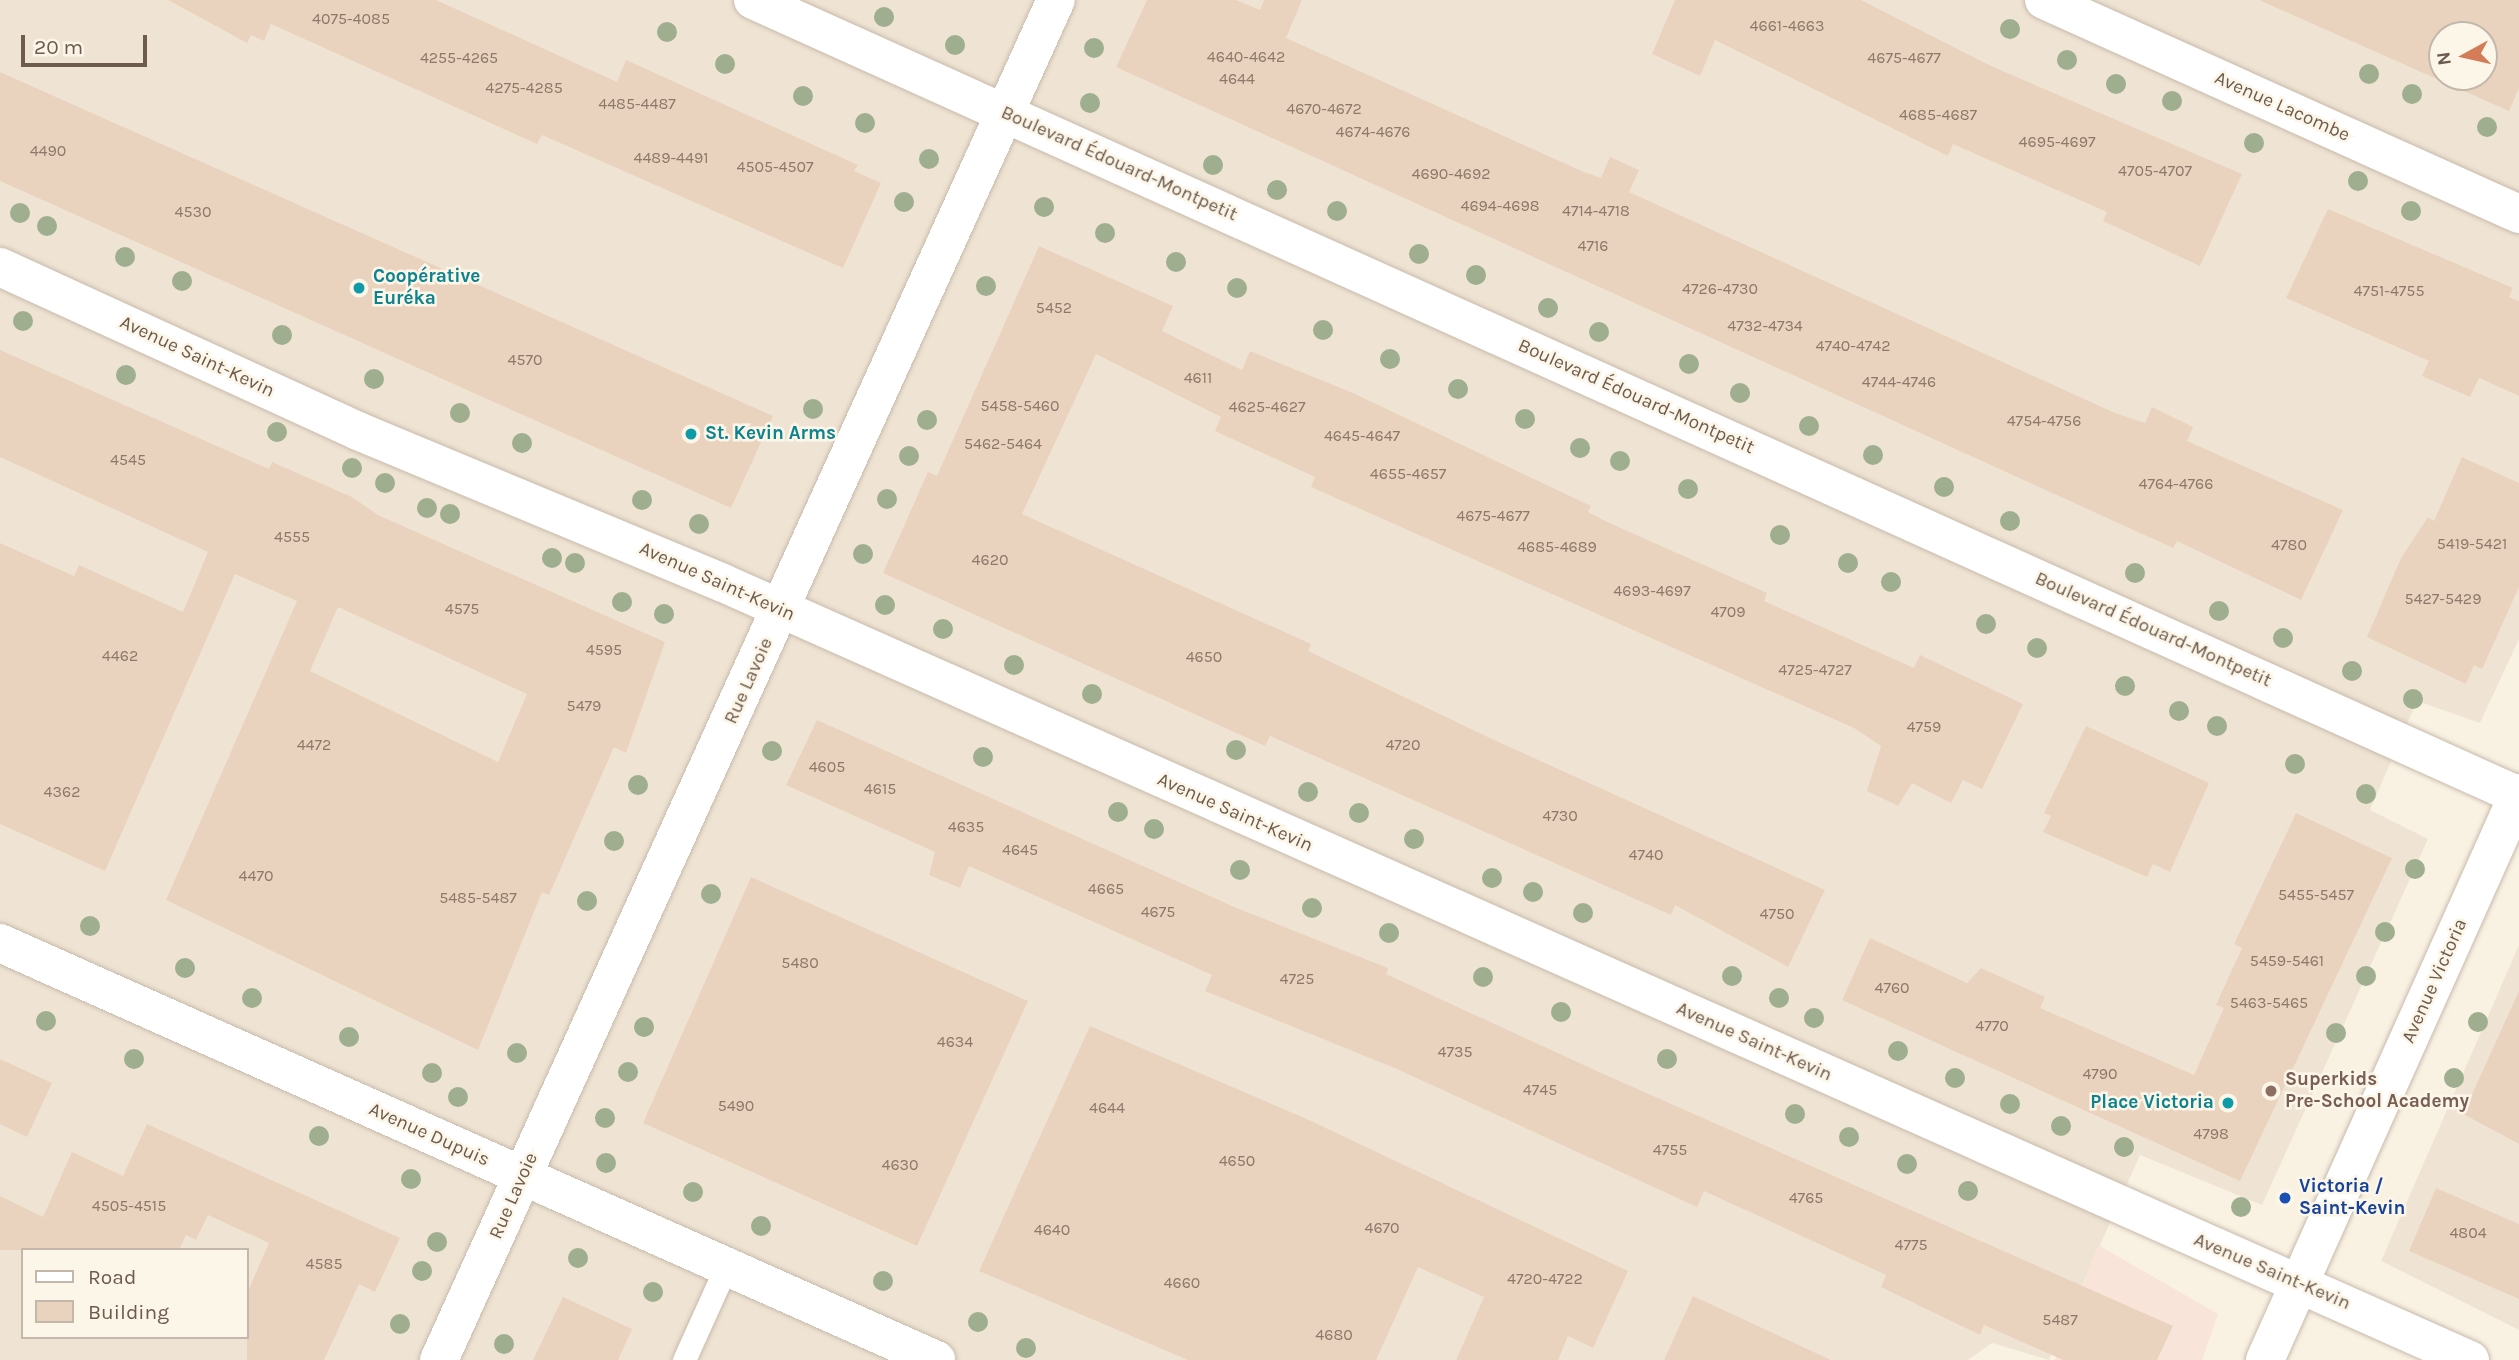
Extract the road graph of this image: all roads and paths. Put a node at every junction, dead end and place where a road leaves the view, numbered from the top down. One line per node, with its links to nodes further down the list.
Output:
1 (753, 0): 4 (street, Boulevard Édouard-Montpetit)
2 (1056, 0): 4 (street, Rue Lavoie)
3 (2044, 0): 5 (street, Avenue Lacombe)
4 (1006, 114): 7 (street, Rue Lavoie); 8 (street, Boulevard Édouard-Montpetit)
5 (2519, 214)
6 (0, 267): 7 (street, Avenue Saint-Kevin)
7 (781, 610): 10 (street, Rue Lavoie); 12 (street, Avenue Saint-Kevin)
8 (2519, 795): 12 (street, Avenue Victoria)
9 (0, 943): 10 (street, Avenue Dupuis)
10 (524, 1177): 11 (street, Avenue Dupuis); 13 (street, Rue Lavoie)
11 (726, 1267): 14 (lane); 15 (street, Avenue Dupuis)
12 (2297, 1284): 16 (street, Avenue Victoria); 17 (street, Avenue Saint-Kevin)
13 (439, 1360)
14 (684, 1360)
15 (936, 1360)
16 (2265, 1360)
17 (2470, 1360)

